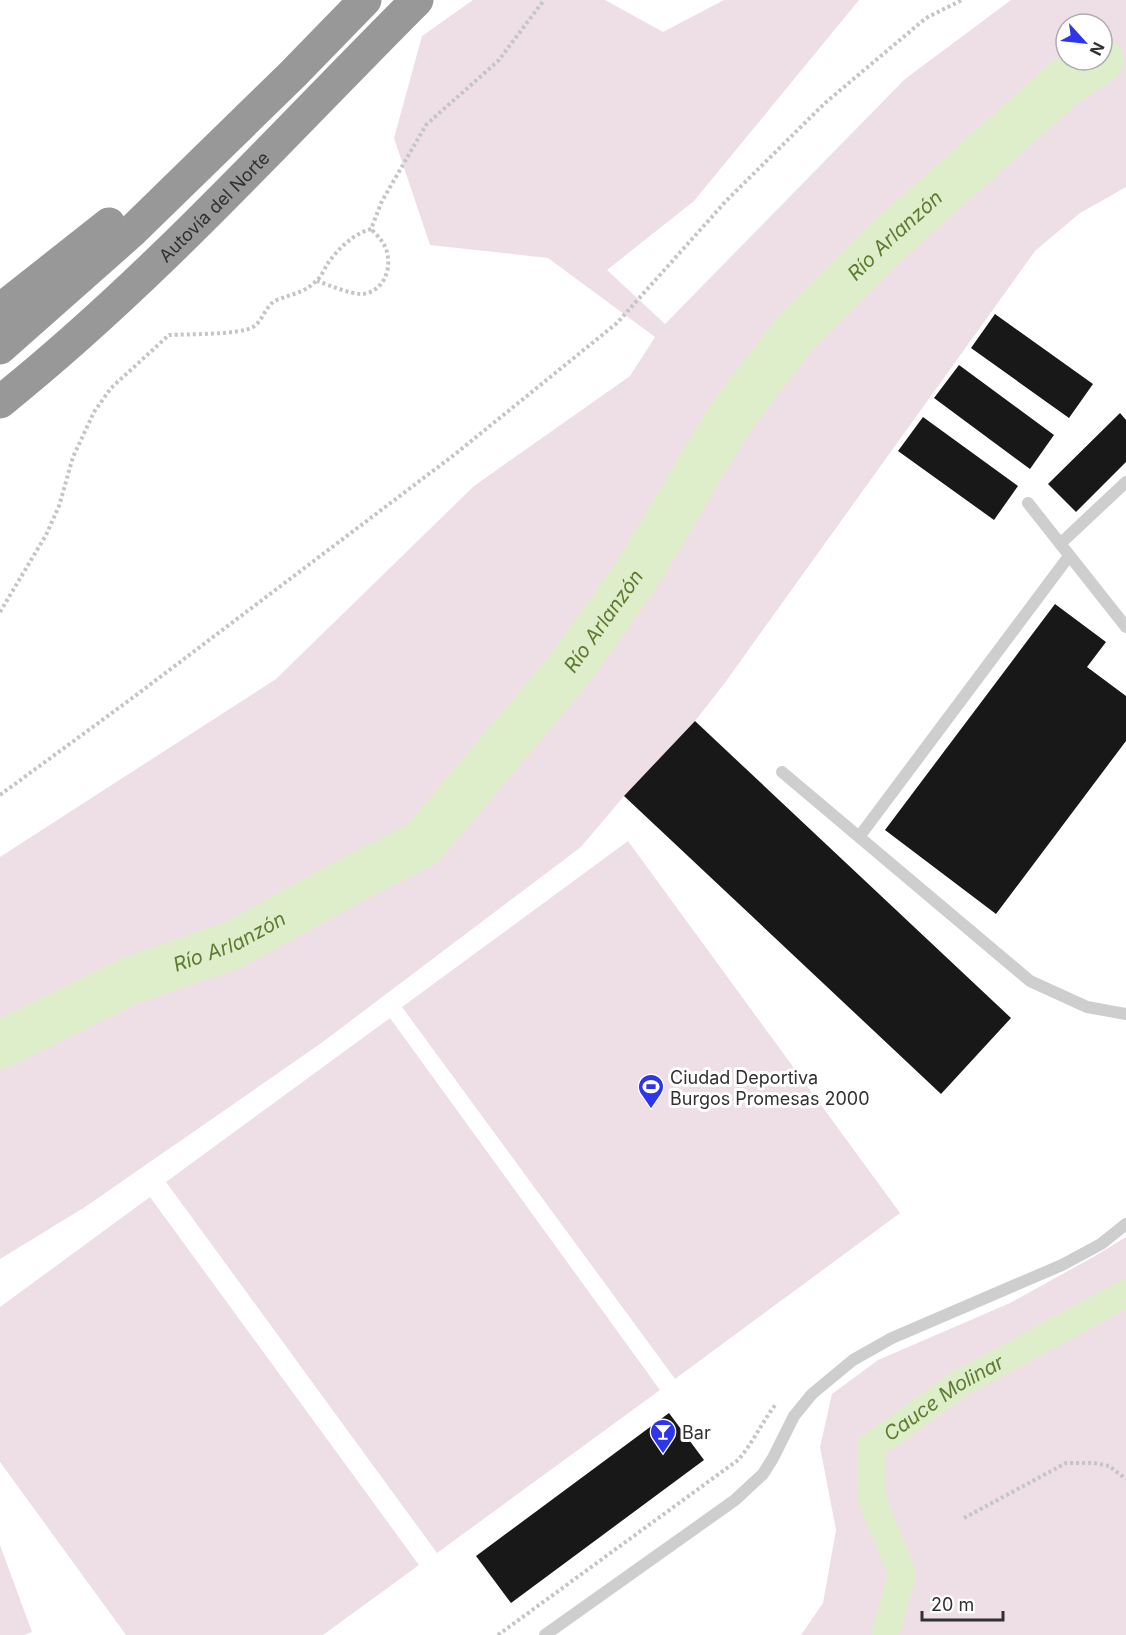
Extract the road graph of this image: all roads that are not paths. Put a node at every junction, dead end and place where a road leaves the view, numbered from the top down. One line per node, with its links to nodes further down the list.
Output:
1 (345, 0): 4 (highway)
2 (365, 0): 5 (highway)
3 (417, 0): 6 (highway, Autovía del Norte)
4 (0, 310)
5 (0, 348)
6 (0, 402)
7 (1126, 482): 9 (lane)
8 (1028, 503): 9 (lane)
9 (1060, 544): 10 (lane)
10 (1069, 556): 11 (lane); 13 (lane)
11 (1126, 627)
12 (782, 772): 13 (lane)
13 (859, 837): 14 (lane)
14 (1126, 1014)
15 (1126, 1224): 16 (lane)
16 (545, 1635)

